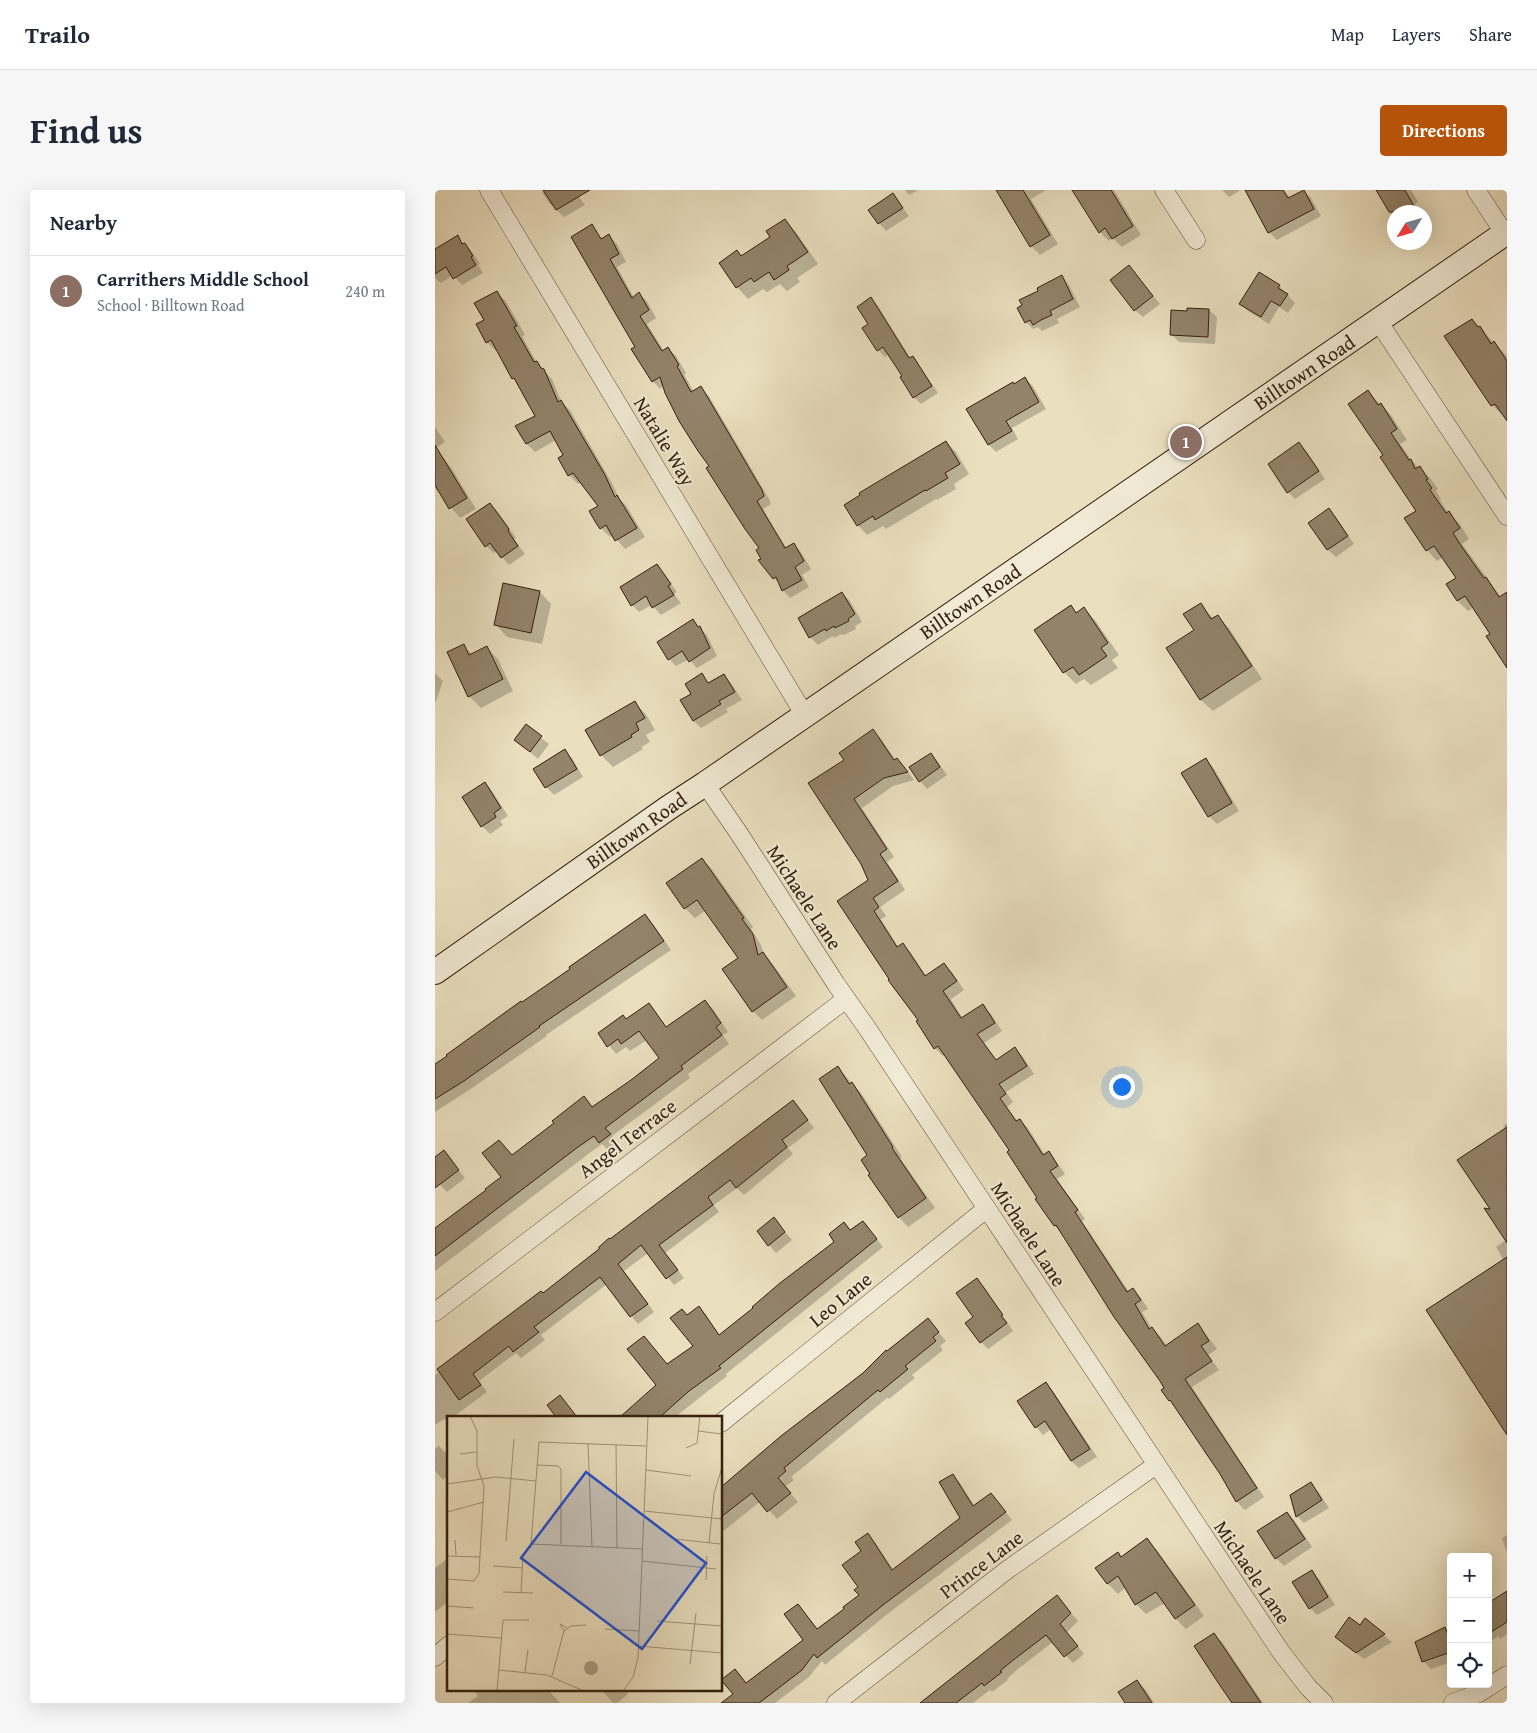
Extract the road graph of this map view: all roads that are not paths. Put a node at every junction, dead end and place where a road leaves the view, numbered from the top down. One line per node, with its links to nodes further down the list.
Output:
1 (489, 190): 8 (street, Natalie Way)
2 (1164, 190): 5 (street)
3 (1476, 190): 4 (street)
4 (1506, 233): 6 (main road, Billtown Road)
5 (1196, 240)
6 (1378, 321): 7 (street); 8 (main road, Billtown Road)
7 (1507, 516)
8 (804, 714): 9 (main road, Billtown Road)
9 (705, 784): 10 (main road, Billtown Road); 11 (street, Michaele Lane)
10 (435, 972)
11 (846, 999): 12 (street, Michaele Lane); 13 (street, Angel Terrace)
12 (986, 1209): 14 (street, Leo Lane); 15 (street, Michaele Lane)
13 (435, 1312)
14 (723, 1422)
15 (1156, 1465): 19 (street, Prince Lane); 20 (street, Michaele Lane)
16 (447, 1647): 17 (street)
17 (435, 1657)
18 (1507, 1675): 21 (street)
19 (836, 1703)
20 (1324, 1703)
21 (1453, 1703)

